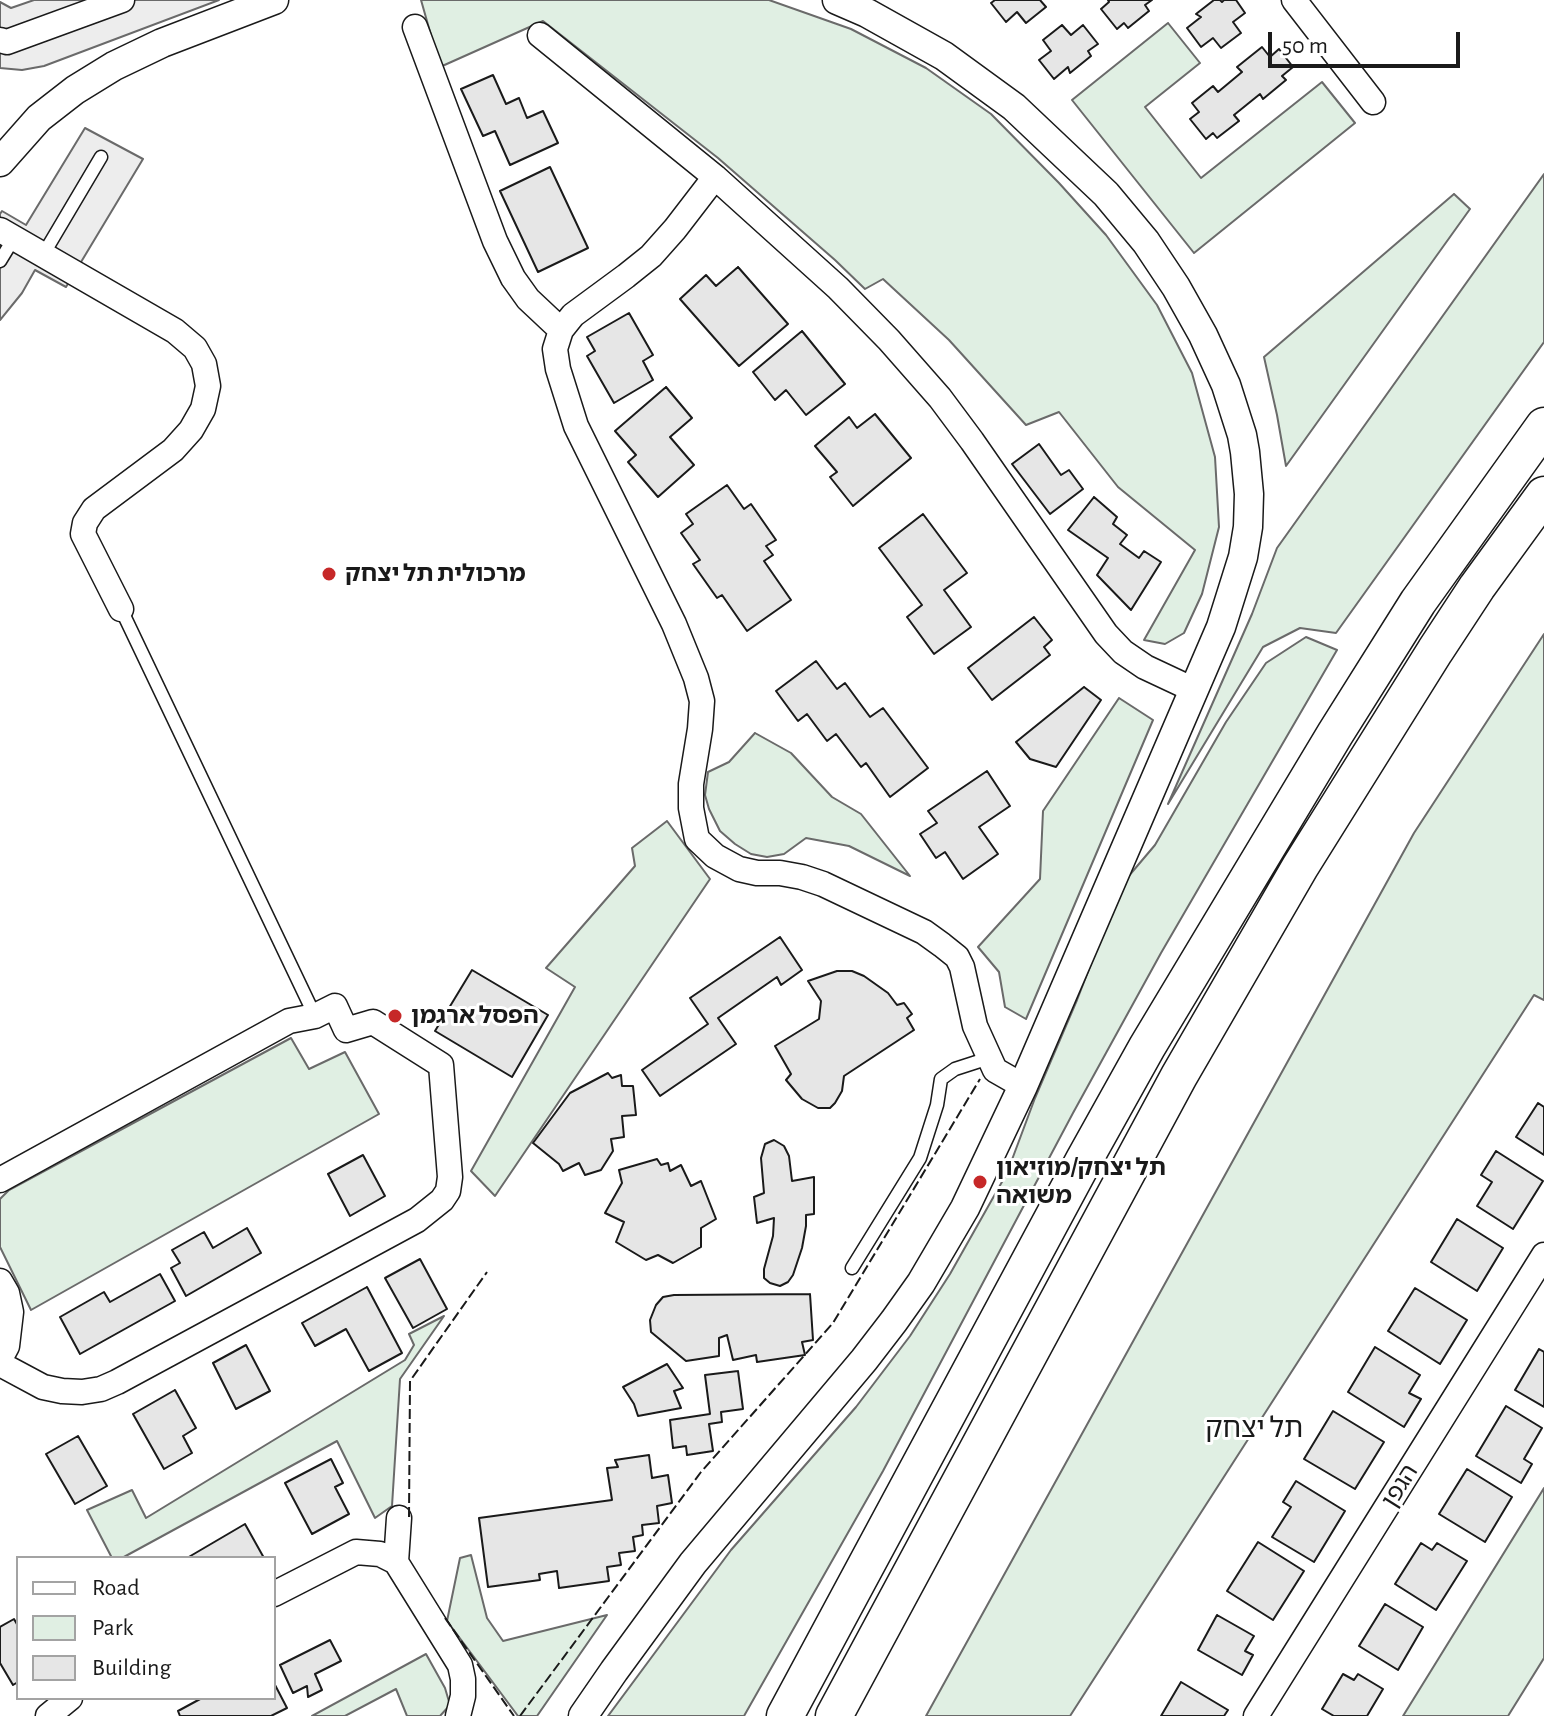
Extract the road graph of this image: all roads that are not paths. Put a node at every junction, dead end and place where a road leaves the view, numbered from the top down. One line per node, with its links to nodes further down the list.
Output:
1 (122, 0): 7 (street)
2 (274, 0): 10 (street)
3 (837, 0): 19 (street)
4 (1294, 0): 8 (street)
5 (415, 27): 15 (street)
6 (540, 35): 11 (street)
7 (0, 40)
8 (1373, 102)
9 (101, 157): 13 (lane)
10 (0, 162)
11 (715, 177): 15 (street); 19 (street)
12 (7, 234): 13 (street); 14 (lane)
13 (43, 255): 18 (street)
14 (0, 261)
15 (561, 330): 21 (street)
16 (1544, 426): 35 (main road)
17 (1544, 495): 36 (main road)
18 (121, 609): 20 (lane)
19 (1194, 690): 22 (street)
20 (315, 1016): 23 (street); 27 (street)
21 (989, 1058): 22 (street); 25 (lane)
22 (1023, 1086): 34 (street)
23 (0, 1180)
24 (1544, 1255): 37 (street, הגפן)
25 (852, 1268)
26 (0, 1281): 27 (street)
27 (0, 1361)
28 (399, 1518): 29 (street)
29 (396, 1562): 30 (street); 33 (street)
30 (276, 1593)
31 (68, 1700): 32 (street)
32 (48, 1716)
33 (458, 1716)
34 (583, 1716)
35 (785, 1716)
36 (834, 1716)
37 (1256, 1716)

